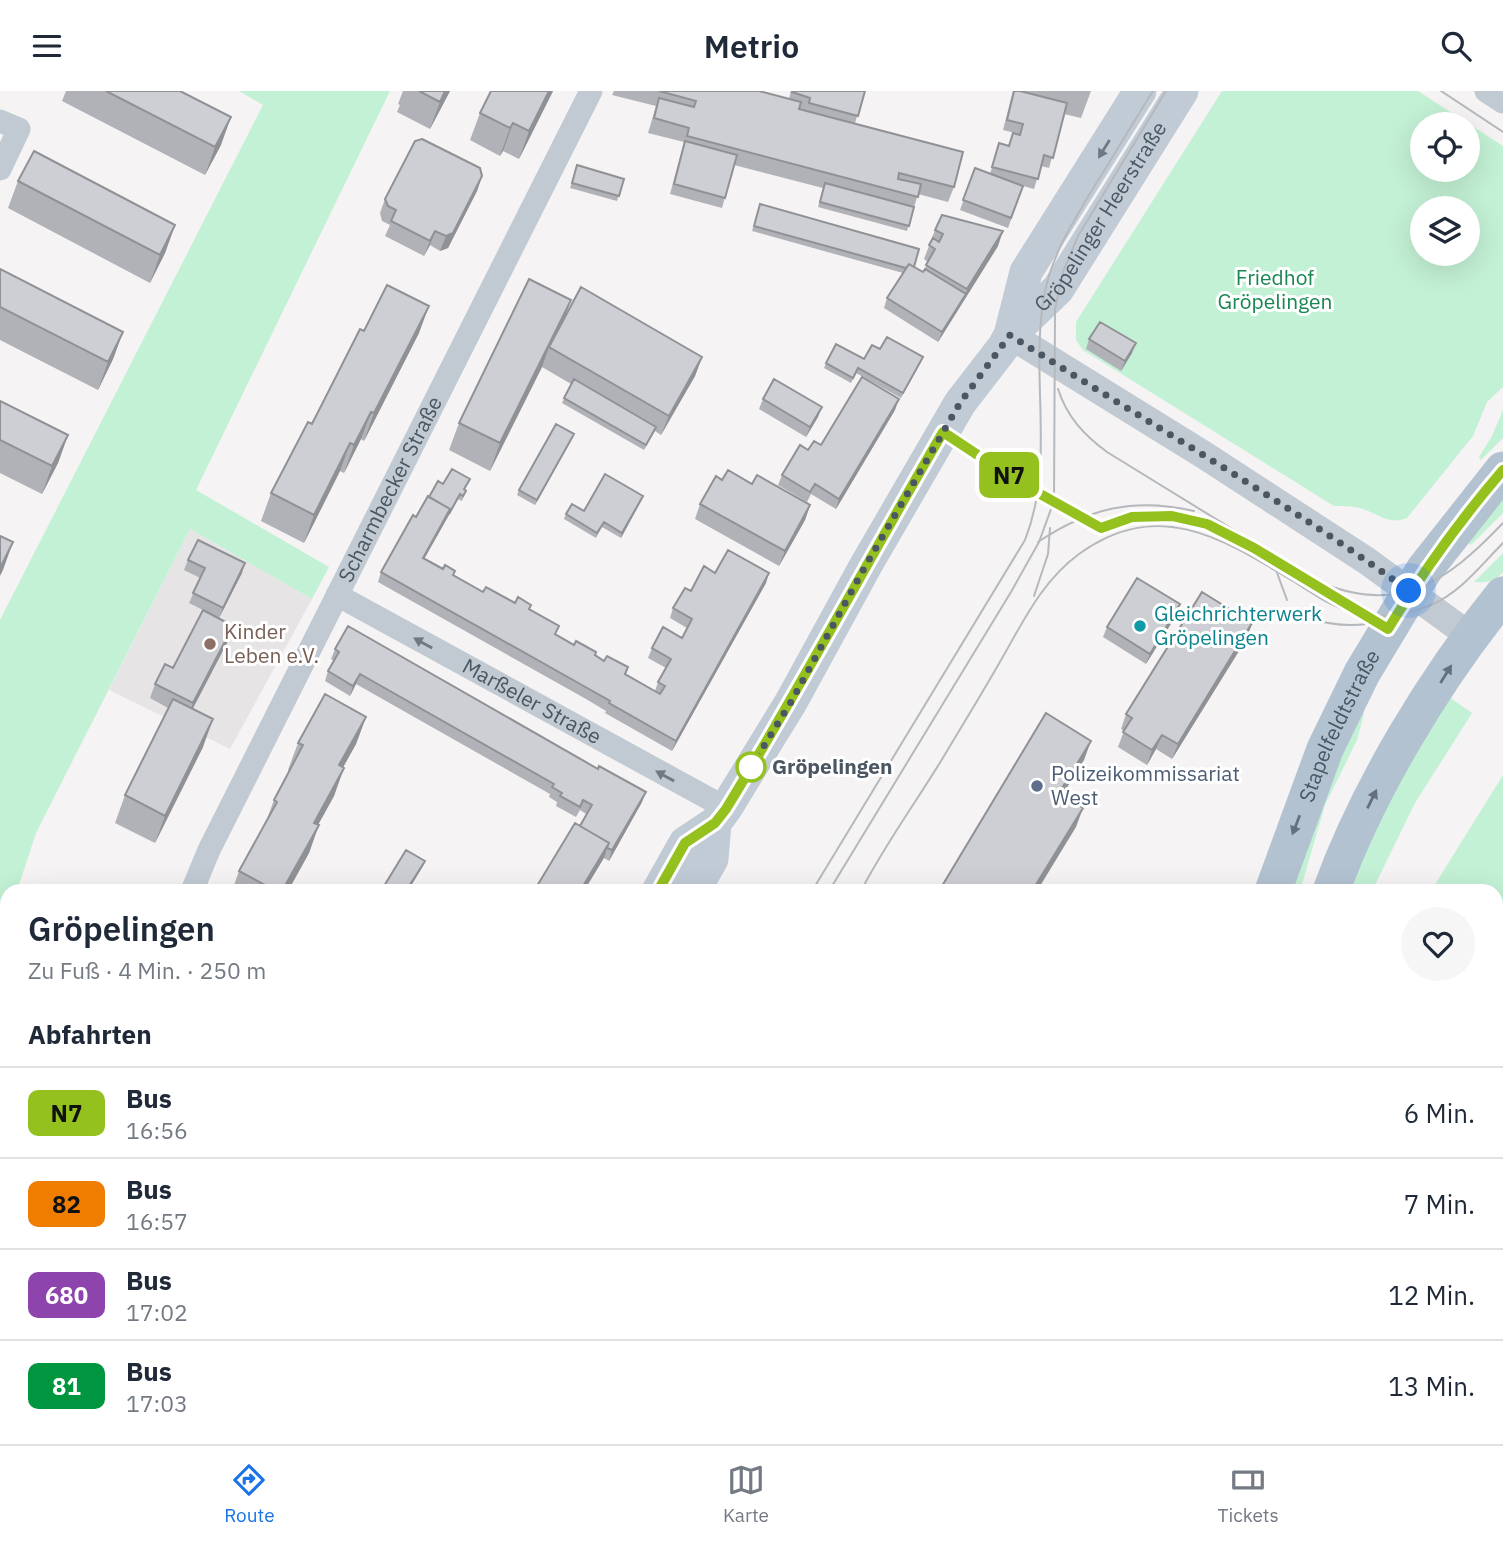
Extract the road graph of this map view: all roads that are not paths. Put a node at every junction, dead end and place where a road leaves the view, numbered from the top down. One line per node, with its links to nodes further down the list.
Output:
1 (591, 91): 12 (street, Scharmbecker Straße)
2 (1140, 91): 8 (main road, Gröpelinger Heerstraße, one-way to 8)
3 (1182, 91): 8 (main road, Gröpelinger Heerstraße)
4 (1486, 91): 5 (street)
5 (1503, 102)
6 (9, 125): 7 (street)
7 (0, 169)
8 (1010, 335): 10 (street); 14 (main road, Gröpelinger Heerstraße)
9 (1503, 470): 10 (main road, Stapelfeldtstraße)
10 (1412, 593): 13 (street); 18 (main road, Stapelfeldtstraße, one-way to 18)
11 (1503, 595): 13 (main road)
12 (337, 596): 14 (street, Marßeler Straße, one-way to 12); 15 (street, Scharmbecker Straße)
13 (1470, 636): 19 (main road, one-way to 13)
14 (720, 816): 16 (main road, Gröpelinger Heerstraße); 17 (main road, Gröpelinger Heerstraße)
15 (195, 884)
16 (662, 884)
17 (698, 884)
18 (1276, 884)
19 (1334, 884)

